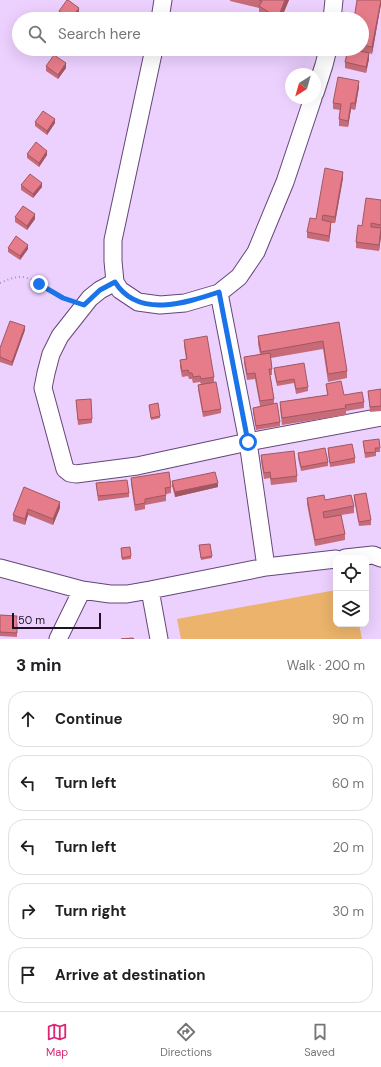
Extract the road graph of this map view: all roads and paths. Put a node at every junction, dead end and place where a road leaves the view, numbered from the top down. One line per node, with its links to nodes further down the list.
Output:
1 (163, 0): 3 (street)
2 (334, 0): 4 (street)
3 (161, 12)
4 (333, 12)
5 (152, 56): 9 (street)
6 (326, 56): 7 (street)
7 (321, 75)
8 (311, 104): 11 (street)
9 (115, 282): 11 (street); 12 (street)
10 (0, 283): 12 (path)
11 (219, 292): 14 (street)
12 (84, 305): 14 (street)
13 (381, 417): 14 (street)
14 (248, 442): 18 (street)
15 (369, 555): 16 (street)
16 (381, 558)
17 (333, 559): 18 (street)
18 (266, 567): 21 (street)
19 (0, 568): 20 (street)
20 (82, 590): 21 (street); 22 (street)
21 (150, 590): 23 (street)
22 (58, 639)
23 (159, 639)

